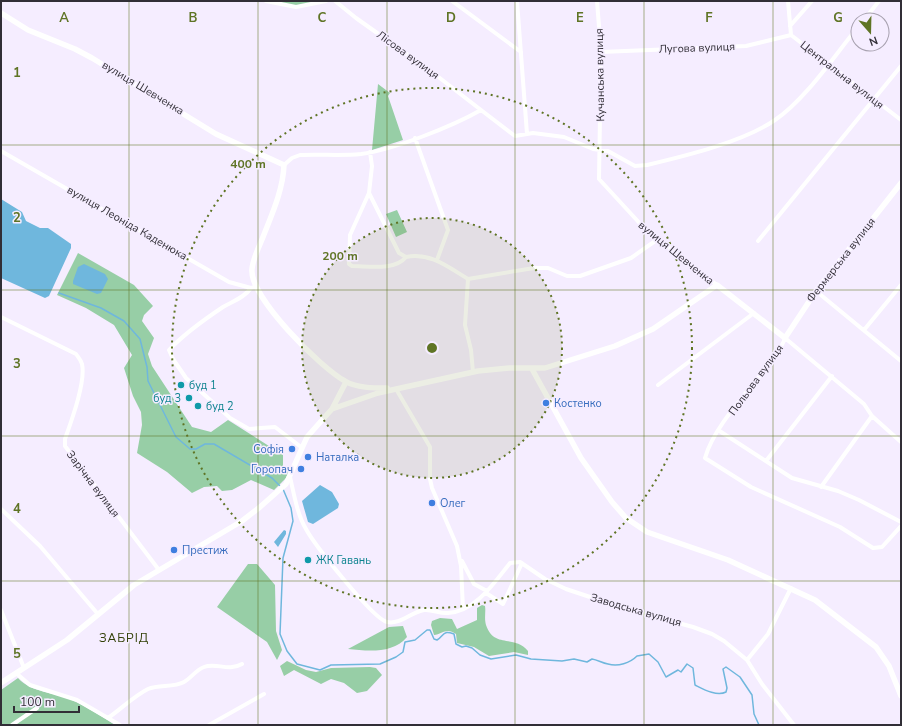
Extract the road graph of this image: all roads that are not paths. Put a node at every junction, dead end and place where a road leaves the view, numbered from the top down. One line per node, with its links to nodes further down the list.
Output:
1 (266, 1): 2 (street)
2 (326, 1)
3 (335, 1): 20 (street, Лісова вулиця)
4 (452, 1): 15 (street)
5 (517, 1): 15 (street)
6 (597, 1): 16 (street, Кучанська вулиця)
7 (788, 1): 12 (street, Центральна вулиця)
8 (812, 1): 12 (street)
9 (879, 1): 10 (street)
10 (870, 12)
11 (1, 13): 27 (street, вулиця Шевченка)
12 (790, 26): 13 (street, Центральна вулиця)
13 (791, 35): 16 (street, Лугова вулиця); 17 (street, Центральна вулиця)
14 (850, 37): 17 (street, Лісова вулиця)
15 (521, 52): 22 (street)
16 (601, 52): 24 (street, Кучанська вулиця)
17 (828, 64): 19 (street, Центральна вулиця); 24 (street, Лісова вулиця)
18 (901, 66): 19 (street)
19 (874, 99): 21 (street, Центральна вулиця); 31 (street)
20 (481, 110): 22 (street, Лісова вулиця); 23 (street)
21 (901, 120)
22 (527, 134): 24 (street, Лісова вулиця)
23 (415, 138): 26 (street); 33 (street)
24 (601, 149): 30 (street, вулиця Шевченка)
25 (1, 151): 37 (street, вулиця Леоніда Каденюка)
26 (370, 152): 27 (street); 29 (street)
27 (284, 165): 37 (street, вулиця Шевченка)
28 (901, 183): 38 (street, Фермерська вулиця)
29 (369, 193): 32 (street); 32 (street)
30 (658, 239): 34 (street); 35 (street, вулиця Шевченка)
31 (758, 241)
32 (406, 257): 33 (street)
33 (438, 260): 34 (street)
34 (468, 279): 45 (street)
35 (717, 285): 39 (street); 44 (street, вулиця Шевченка)
36 (901, 285): 41 (street)
37 (253, 288): 47 (street, вулиця Шевченка); 54 (street)
38 (816, 291): 41 (street); 42 (street, Фермерська вулиця)
39 (754, 313): 42 (street); 48 (street)
40 (1, 317): 63 (street, Зарічна вулиця)
41 (864, 330): 43 (street)
42 (785, 338): 46 (street, Польова вулиця); 52 (street, Польова вулиця)
43 (901, 361)
44 (532, 369): 45 (street, вулиця Шевченка); 64 (street)
45 (473, 372): 49 (street, вулиця Шевченка)
46 (832, 376): 51 (street, Польова вулиця); 55 (street)
47 (346, 382): 49 (street, вулиця Шевченка); 50 (street, вулиця Шевченка)
48 (658, 385)
49 (396, 389): 50 (street, вулиця Шевченка); 61 (street)
50 (332, 409): 54 (street, вулиця Шевченка)
51 (872, 416): 53 (street, Польова вулиця); 57 (street)
52 (718, 430): 55 (street); 60 (street, Польова вулиця)
53 (901, 442)
54 (301, 447): 56 (street, вулиця Шевченка)
55 (766, 461): 57 (street)
56 (290, 477): 63 (street, вулиця Шевченка); 66 (street)
57 (821, 487): 59 (street)
58 (1, 509): 68 (street)
59 (901, 522)
60 (901, 526)
61 (457, 546): 65 (street); 66 (street)
62 (522, 563): 65 (street); 65 (street); 69 (street, Заводська вулиця)
63 (159, 570): 68 (street, вулиця Шевченка)
64 (791, 588): 69 (street); 75 (street)
65 (487, 592): 66 (street)
66 (463, 609)
67 (1, 610): 71 (street)
68 (97, 613): 71 (street, вулиця Шевченка)
69 (747, 660): 81 (street, Заводська вулиця)
70 (242, 664): 77 (street)
71 (24, 668): 72 (street, вулиця Шевченка)
72 (16, 673): 73 (street, вулиця Шевченка); 77 (street)
73 (1, 683)
74 (264, 694): 80 (street)
75 (901, 696)
76 (37, 708): 78 (street)
77 (108, 718): 79 (street)
78 (12, 725)
79 (120, 725)
80 (209, 725)
81 (794, 725)

